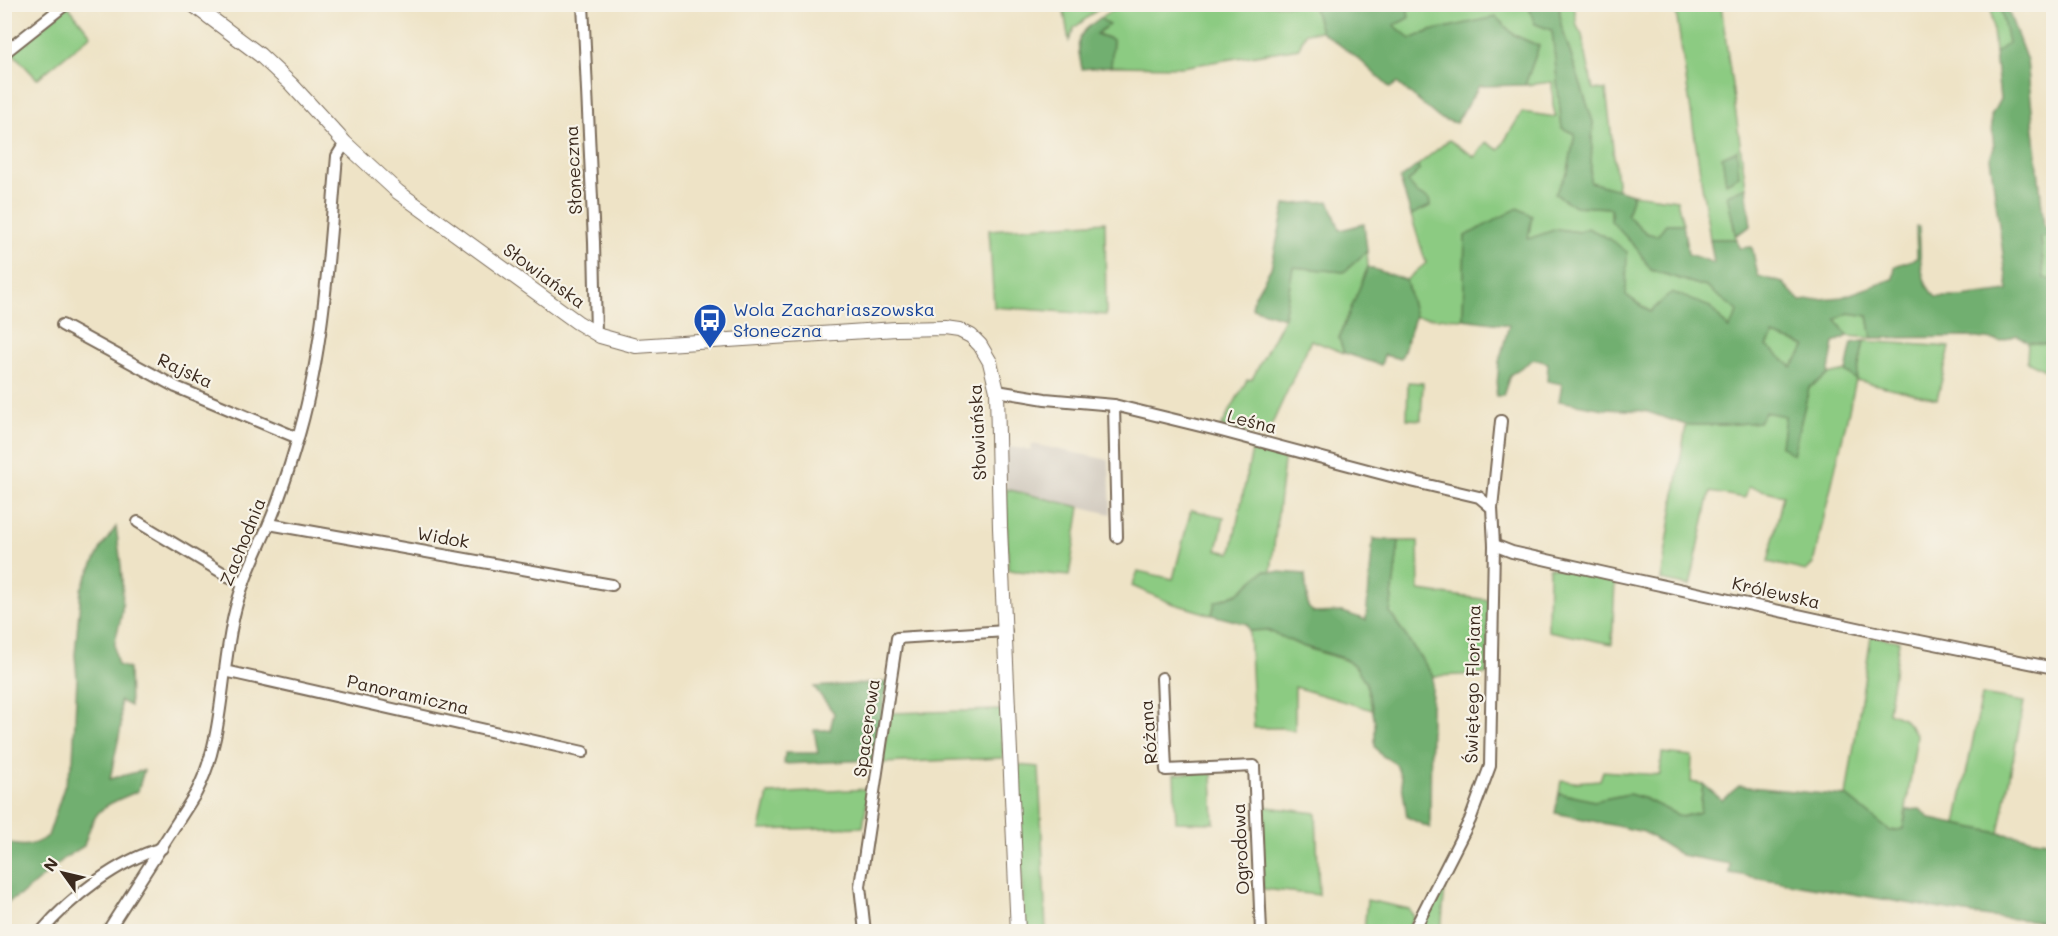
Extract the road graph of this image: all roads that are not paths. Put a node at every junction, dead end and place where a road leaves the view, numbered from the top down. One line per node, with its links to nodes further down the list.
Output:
1 (66, 4): 4 (street)
2 (192, 4): 5 (street, Słowiańska)
3 (583, 4): 7 (street, Słoneczna)
4 (4, 53)
5 (345, 143): 7 (street, Słowiańska); 11 (street, Zachodnia)
6 (62, 325): 11 (street, Rajska)
7 (596, 334): 8 (street, Słowiańska)
8 (997, 391): 9 (street, Leśna); 19 (street, Słowiańska)
9 (1114, 405): 12 (street, Leśna); 15 (street)
10 (1501, 421): 12 (street, Świętego Floriana)
11 (298, 438): 14 (street, Zachodnia)
12 (1492, 508): 16 (street, Świętego Floriana)
13 (138, 522): 17 (street)
14 (269, 524): 17 (street, Zachodnia); 18 (street, Widok)
15 (1117, 537)
16 (1494, 545): 20 (street, Królewska); 31 (street, Świętego Floriana)
17 (244, 583): 21 (street, Zachodnia)
18 (612, 585)
19 (1006, 631): 28 (street, Spacerowa); 29 (street, Słowiańska)
20 (2054, 668)
21 (225, 671): 23 (street, Panoramiczna); 25 (street, Zachodnia)
22 (1162, 678): 24 (street, Różana)
23 (583, 752)
24 (1254, 766): 30 (street, Ogrodowa)
25 (162, 848): 26 (street); 27 (street, Zachodnia)
26 (40, 932)
27 (107, 932)
28 (865, 932)
29 (1018, 932)
30 (1261, 932)
31 (1413, 932)

